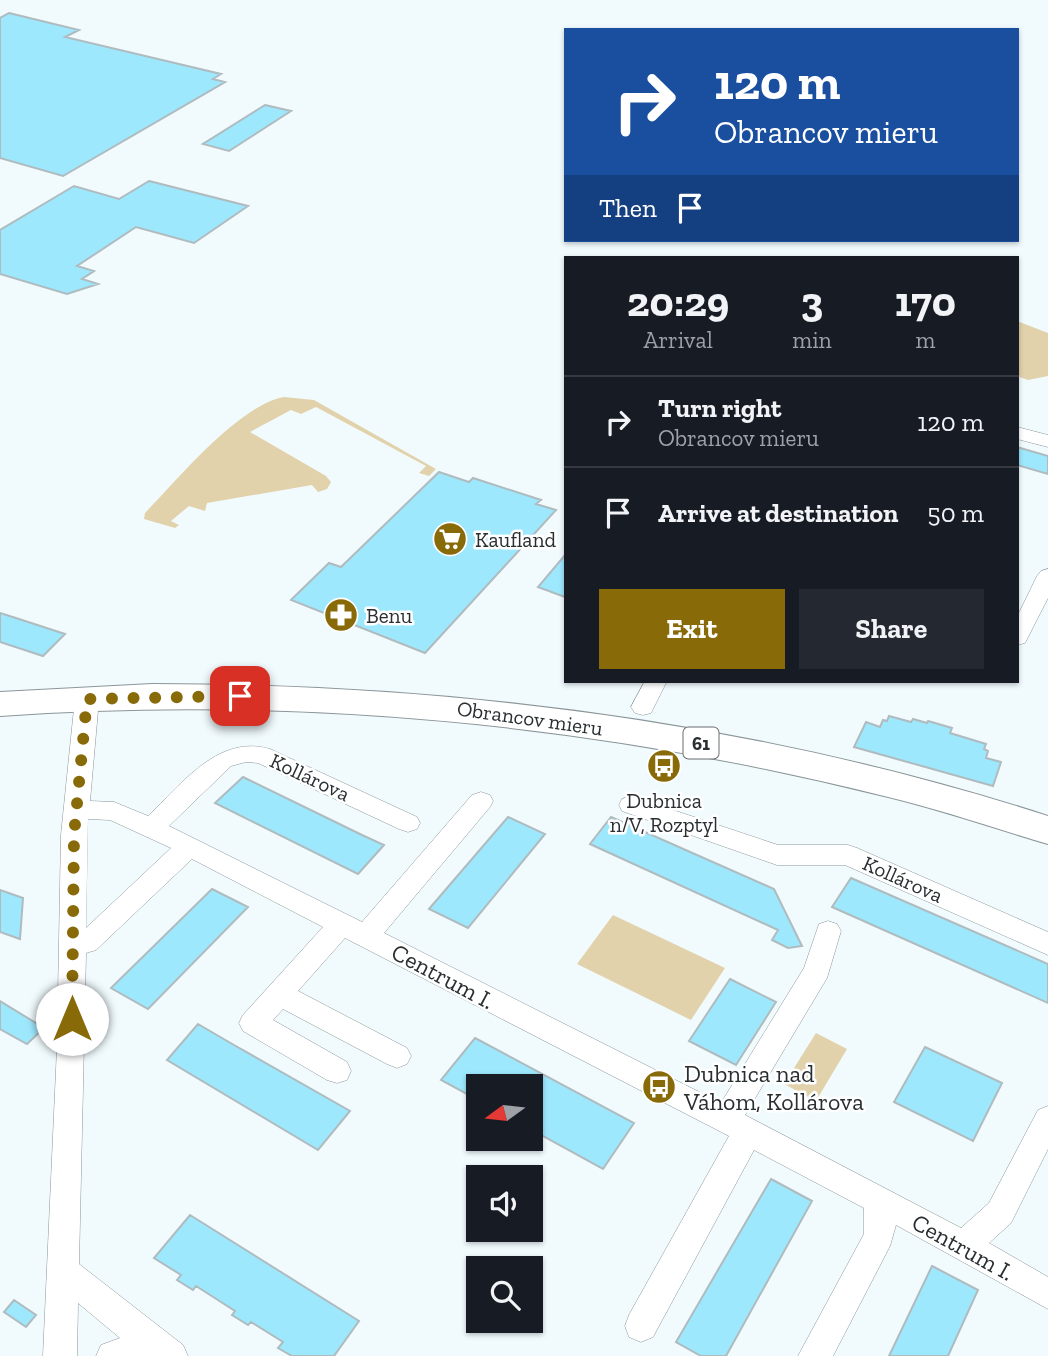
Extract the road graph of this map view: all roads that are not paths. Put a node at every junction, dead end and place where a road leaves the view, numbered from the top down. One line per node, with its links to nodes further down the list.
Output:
1 (1019, 434): 2 (street)
2 (1048, 442)
3 (1048, 576): 4 (street)
4 (1041, 605): 5 (street)
5 (1019, 635)
6 (655, 683): 9 (street)
7 (87, 699): 8 (main road, Obrancov mieru / 61); 12 (street); 14 (main road, Obrancov mieru / 61)
8 (0, 704)
9 (643, 707)
10 (481, 801): 17 (street)
11 (631, 805): 20 (street, Kollárova)
12 (76, 809): 15 (street); 28 (street)
13 (408, 823): 15 (street, Kollárova)
14 (1037, 825)
15 (151, 828): 16 (street)
16 (189, 846): 17 (street); 19 (street)
17 (354, 930): 21 (street); 25 (street, Centrum I.)
18 (828, 931): 25 (street)
19 (87, 943)
20 (1048, 944)
21 (279, 994): 22 (street); 23 (street)
22 (397, 1056)
23 (337, 1071)
24 (1048, 1119): 27 (street)
25 (737, 1126): 26 (street, Centrum I.); 30 (street)
26 (878, 1201): 27 (street, Centrum I.); 34 (street, Centrum I.)
27 (964, 1245): 29 (street, Centrum I.)
28 (64, 1271): 31 (street); 32 (street)
29 (1048, 1294)
30 (641, 1326)
31 (168, 1354): 33 (street)
32 (60, 1356)
33 (113, 1356)
34 (815, 1356)

